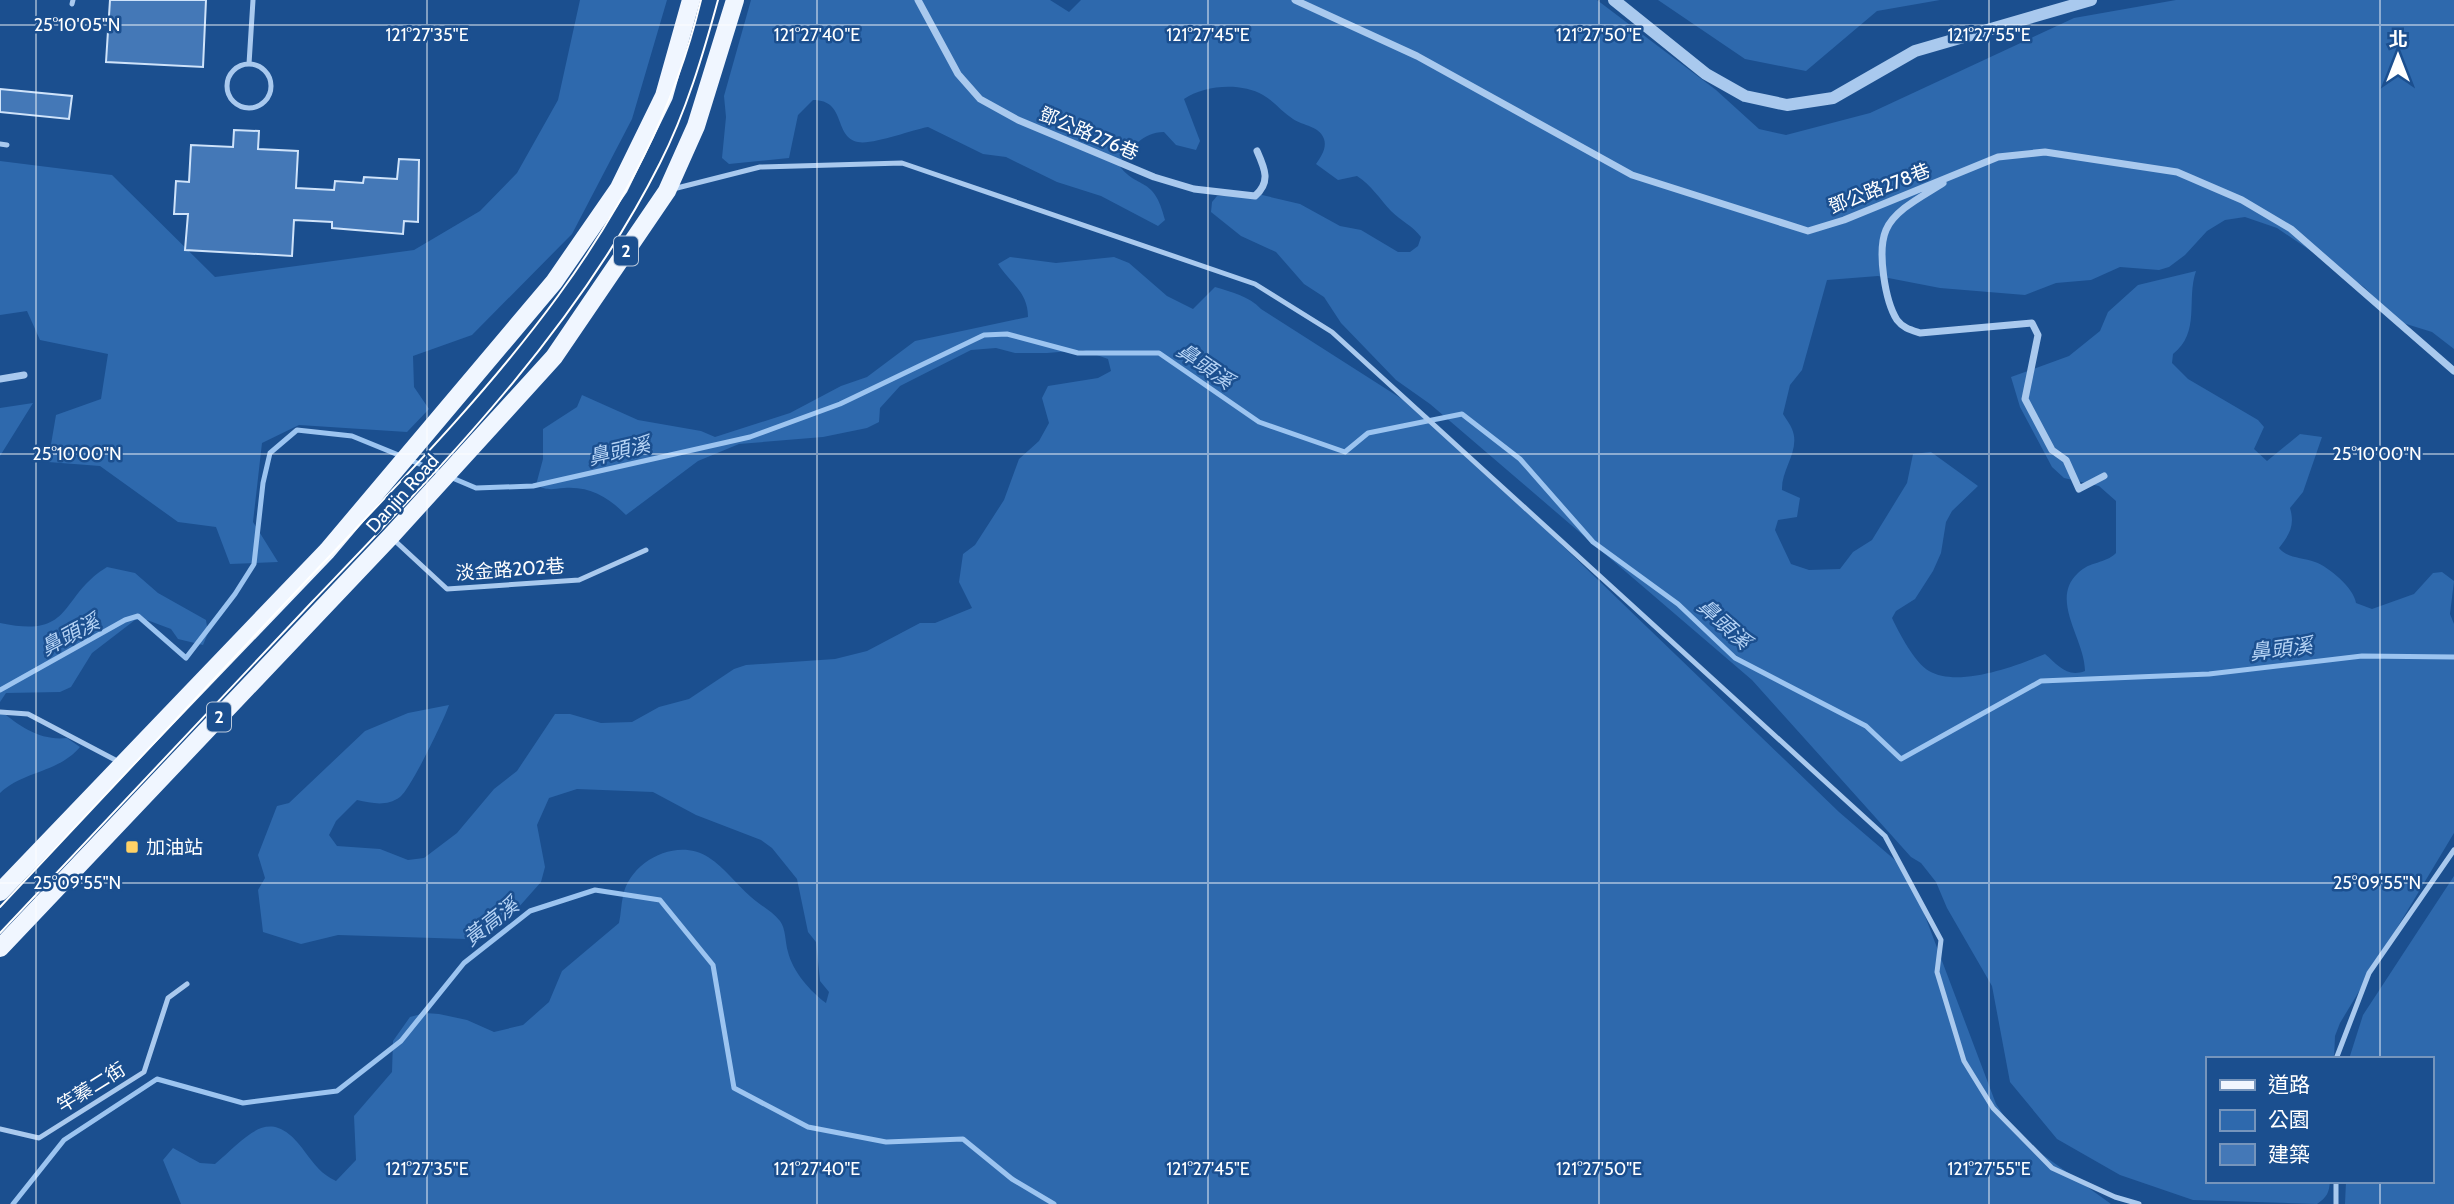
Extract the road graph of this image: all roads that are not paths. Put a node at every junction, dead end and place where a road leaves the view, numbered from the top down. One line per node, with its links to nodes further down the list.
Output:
1 (253, 0): 8 (lane)
2 (691, 0): 21 (main road, Danjin Road / 2)
3 (736, 0): 13 (main road, Danjin Road / 2)
4 (918, 0): 11 (street, 鄧公路276巷)
5 (1294, 0): 12 (street, 鄧公路278巷)
6 (1614, 0): 7 (street)
7 (2091, 0)
8 (249, 64): 8 (lane)
9 (0, 144): 10 (lane)
10 (7, 145)
11 (1257, 151)
12 (1955, 174): 14 (street, 鄧公路278巷); 17 (street)
13 (667, 191): 18 (main road, Danjin Road / 2); 29 (lane)
14 (2454, 371)
15 (24, 375): 16 (street)
16 (0, 379)
17 (2104, 476)
18 (391, 536): 19 (lane, 淡金路202巷); 24 (main road, Danjin Road / 2)
19 (646, 550)
20 (0, 712): 21 (lane)
21 (125, 765): 23 (main road, Danjin Road / 2)
22 (2454, 850): 26 (lane)
23 (0, 892)
24 (0, 948)
25 (187, 984): 27 (lane, 竿蓁二街)
26 (2337, 1057)
27 (0, 1129)
28 (2336, 1183): 30 (lane)
29 (2139, 1204)
30 (2336, 1204)

